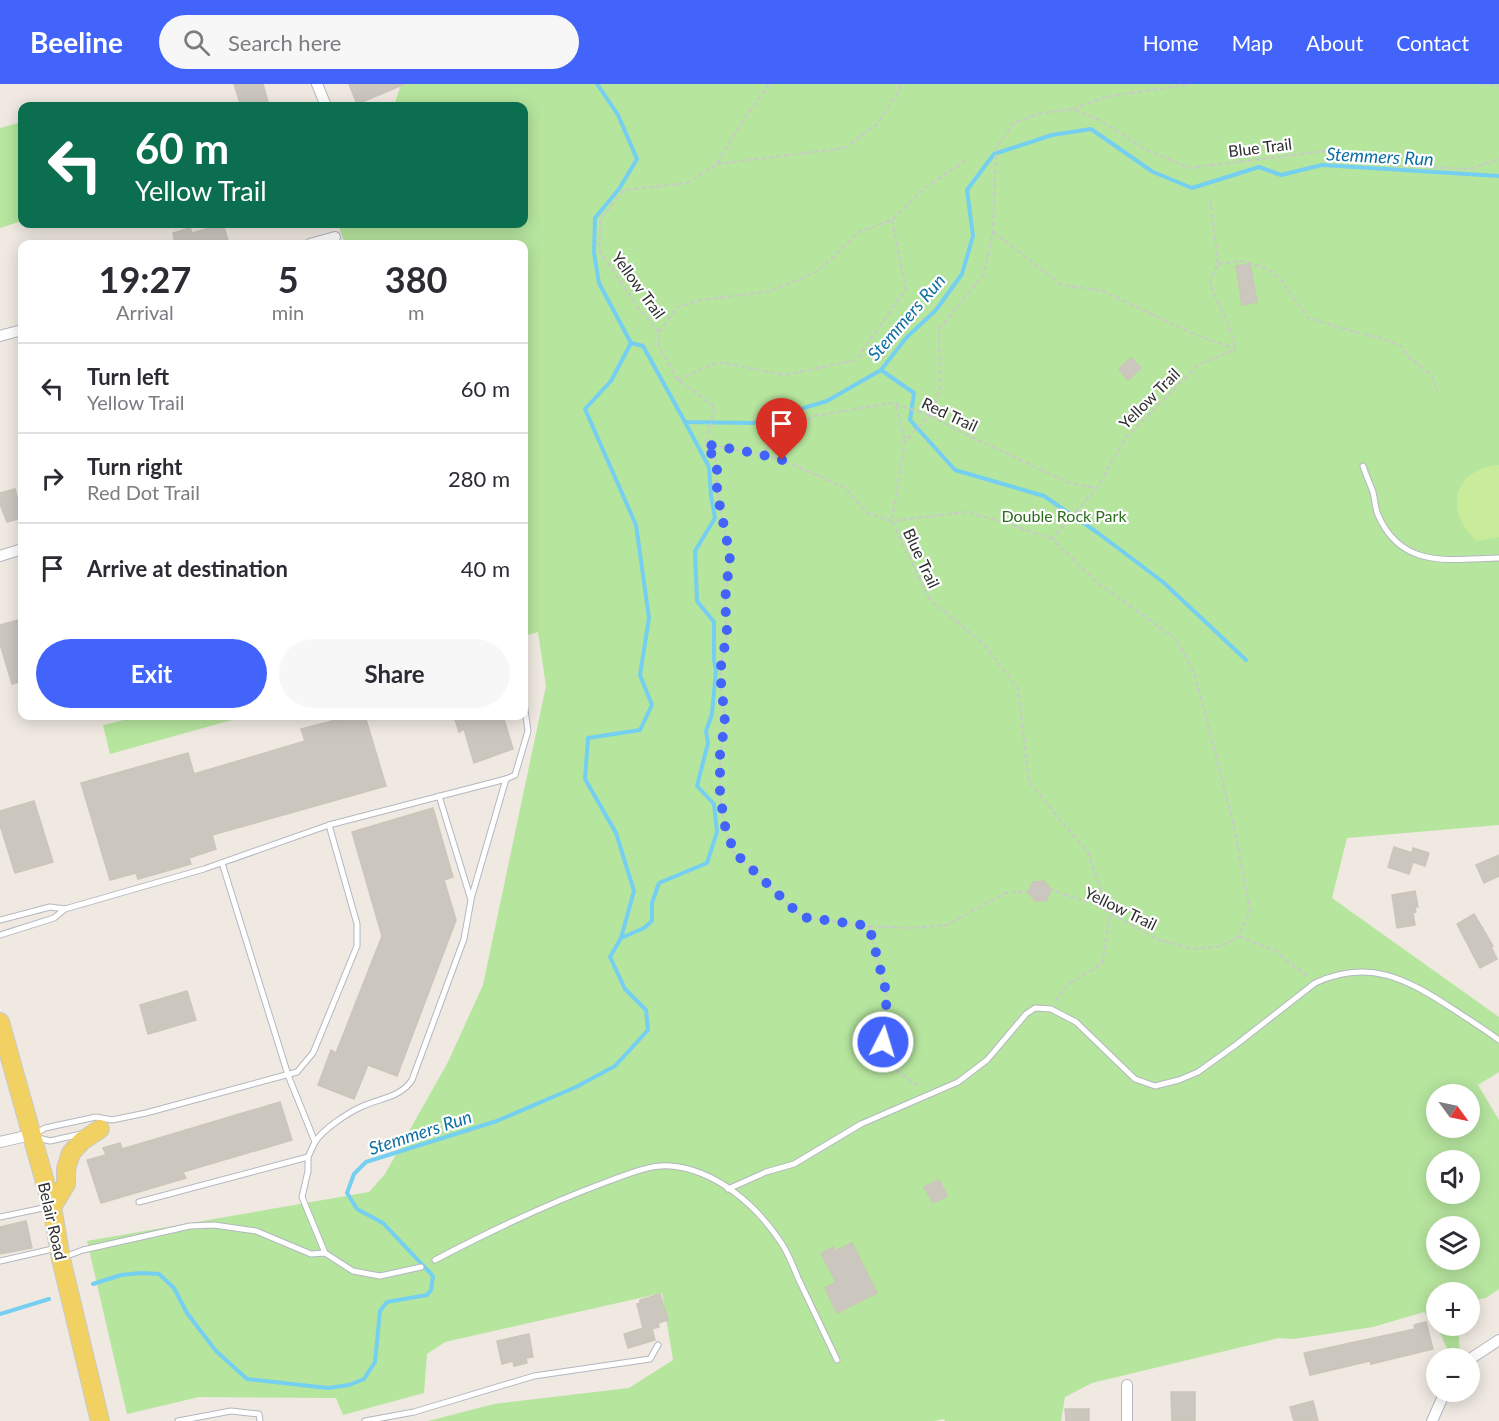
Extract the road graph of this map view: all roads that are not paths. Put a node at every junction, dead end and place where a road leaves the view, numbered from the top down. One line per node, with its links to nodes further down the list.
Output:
1 (317, 84): 2 (street)
2 (324, 102)
3 (335, 237): 4 (street)
4 (324, 240)
5 (18, 331): 6 (street)
6 (0, 336)
7 (1363, 466): 10 (lane)
8 (18, 550): 9 (street)
9 (0, 556)
10 (1499, 558)
11 (526, 720): 12 (lane)
12 (506, 779): 13 (lane); 16 (lane)
13 (439, 796): 14 (lane); 16 (lane)
14 (329, 825): 15 (lane); 23 (lane)
15 (222, 863): 17 (lane); 23 (lane)
16 (471, 900): 27 (lane)
17 (65, 909): 18 (lane); 19 (lane)
18 (0, 920)
19 (0, 935)
20 (0, 1022): 22 (main road, Belair Road)
21 (1499, 1040): 29 (lane)
22 (5, 1052): 25 (main road, Belair Road)
23 (288, 1075): 24 (lane); 27 (lane)
24 (106, 1124): 25 (lane); 25 (lane); 31 (main road)
25 (31, 1135): 26 (street); 31 (main road, Belair Road)
26 (0, 1142)
27 (315, 1142): 28 (lane)
28 (308, 1157): 30 (lane); 33 (lane)
29 (728, 1189): 36 (lane); 41 (lane)
30 (139, 1202)
31 (52, 1207): 32 (lane); 34 (main road, Belair Road)
32 (0, 1217)
33 (325, 1252): 34 (lane); 37 (lane)
34 (60, 1253): 35 (lane); 45 (main road, Belair Road)
35 (0, 1260)
36 (435, 1260)
37 (421, 1267)
38 (1499, 1340): 40 (street)
39 (658, 1345): 47 (lane)
40 (1480, 1352)
41 (837, 1360)
42 (1127, 1385): 48 (street)
43 (1441, 1402): 49 (street)
44 (259, 1418): 46 (lane)
45 (100, 1421)
46 (177, 1421)
47 (365, 1421)
48 (1127, 1421)
49 (1432, 1421)

